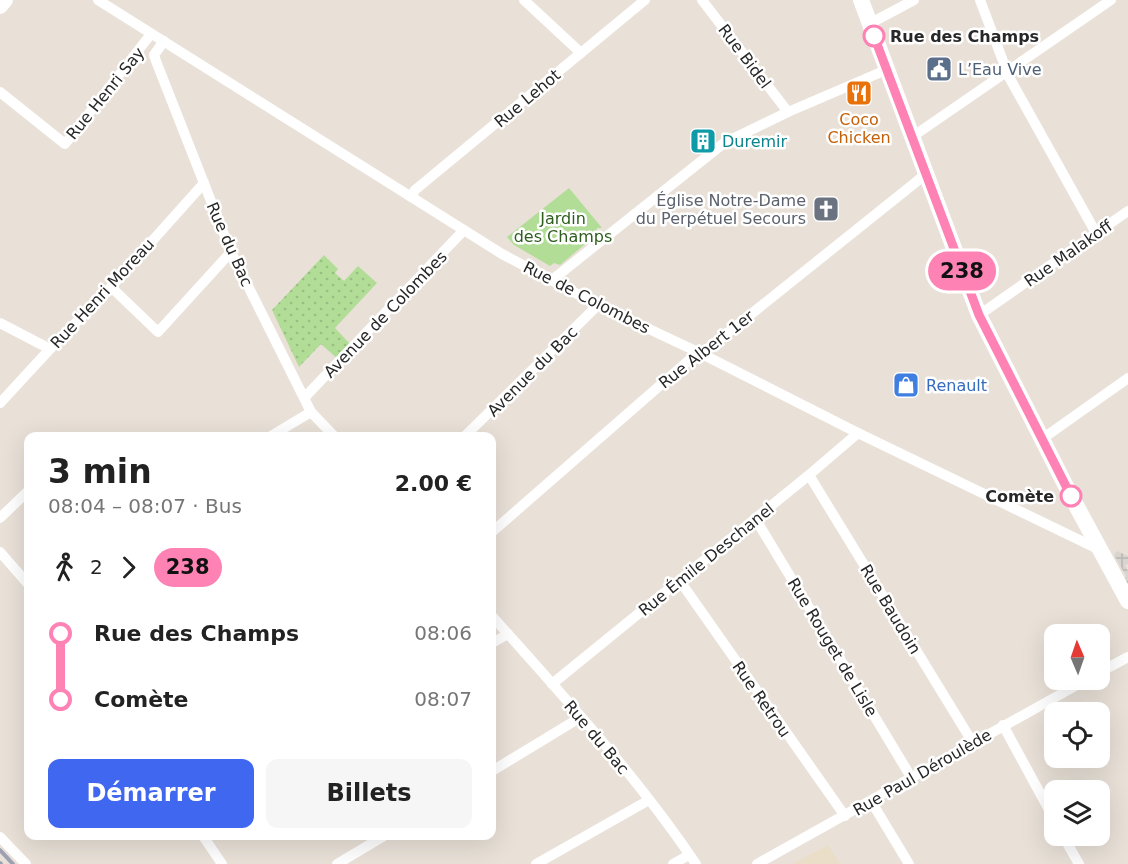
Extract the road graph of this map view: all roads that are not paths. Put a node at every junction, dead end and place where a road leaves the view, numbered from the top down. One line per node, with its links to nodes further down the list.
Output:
1 (5, 0): 10 (main road)
2 (98, 0): 12 (street, Rue de Colombes)
3 (524, 0): 15 (street)
4 (645, 0): 15 (street, Rue Lehot)
5 (702, 0): 20 (street, Rue Bidel)
6 (861, 0): 11 (main road)
7 (915, 0): 11 (street)
8 (980, 0): 18 (street)
9 (1111, 0): 18 (street)
10 (0, 6)
11 (869, 24): 17 (main road)
12 (151, 34): 13 (street, Rue de Colombes); 14 (street, Rue Henri Say)
13 (164, 41): 16 (street); 24 (street, Rue de Colombes)
14 (139, 51): 16 (street); 19 (street, Rue Henri Say)
15 (581, 53): 24 (street, Rue Lehot)
16 (154, 55): 23 (street, Rue du Bac)
17 (886, 70): 20 (street); 21 (main road)
18 (1007, 71): 21 (street); 27 (street)
19 (0, 92)
20 (788, 112): 29 (street)
21 (912, 137): 22 (main road)
22 (926, 174): 32 (main road); 35 (street, Rue Albert 1er)
23 (204, 183): 28 (street, Rue du Bac); 30 (street, Rue Henri Moreau)
24 (411, 197): 26 (street, Rue de Colombes)
25 (1128, 211): 27 (street, Rue Malakoff)
26 (464, 230): 29 (street, Rue de Colombes); 37 (street, Avenue de Colombes)
27 (1096, 233): 32 (street, Rue Malakoff)
28 (231, 252): 30 (street); 37 (street, Rue du Bac)
29 (552, 280): 31 (street, Rue de Colombes)
30 (111, 287): 34 (street, Rue Henri Moreau)
31 (598, 305): 35 (street, Rue de Colombes); 42 (street, Avenue du Bac)
32 (979, 315): 44 (main road)
33 (0, 323): 34 (street)
34 (50, 349): 38 (street, Rue Henri Moreau)
35 (700, 353): 43 (street, Rue de Colombes); 49 (street, Rue Albert 1er)
36 (1128, 378): 44 (street)
37 (305, 397): 39 (street, Rue du Bac)
38 (0, 403)
39 (311, 412): 40 (street); 41 (street, Rue du Bac)
40 (278, 432)
41 (330, 432)
42 (469, 432)
43 (858, 433): 45 (street, Rue Émile Deschanel); 50 (street, Rue de Colombes)
44 (1042, 438): 50 (main road)
45 (809, 476): 48 (street, Rue Émile Deschanel); 64 (street, Rue Baudoin)
46 (24, 495): 47 (street)
47 (0, 518)
48 (755, 518): 53 (street, Rue Émile Deschanel); 66 (street, Rue Rouget de Lisle)
49 (496, 529)
50 (1100, 550): 54 (main road)
51 (0, 552): 52 (street)
52 (24, 579)
53 (680, 581): 60 (street, Rue Émile Deschanel); 70 (street, Rue Retrou)
54 (1127, 596)
55 (496, 620): 56 (street, Rue du Bac)
56 (508, 634): 57 (street); 60 (street, Rue du Bac)
57 (496, 641)
58 (1128, 657): 59 (street)
59 (1110, 667)
60 (552, 684): 62 (street, Rue du Bac)
61 (1068, 690): 63 (street, Rue Paul Déroulède)
62 (581, 717): 65 (street); 67 (street, Rue du Bac)
63 (1003, 725): 64 (street, Rue Paul Déroulède); 69 (street)
64 (973, 743): 66 (street, Rue Paul Déroulède)
65 (496, 769)
66 (911, 777): 68 (street, Rue Paul Déroulède)
67 (649, 800): 75 (street, Rue du Bac); 79 (street)
68 (871, 801): 70 (street, Rue Paul Déroulède); 82 (street)
69 (1044, 801)
70 (844, 816): 81 (street, Rue Paul Déroulède)
71 (0, 837): 76 (street)
72 (206, 840): 77 (street)
73 (377, 840): 78 (street)
74 (1069, 846): 83 (street)
75 (692, 859): 80 (street)
76 (26, 864)
77 (222, 864)
78 (337, 864)
79 (537, 864)
80 (673, 864)
81 (758, 864)
82 (909, 864)
83 (1079, 864)

